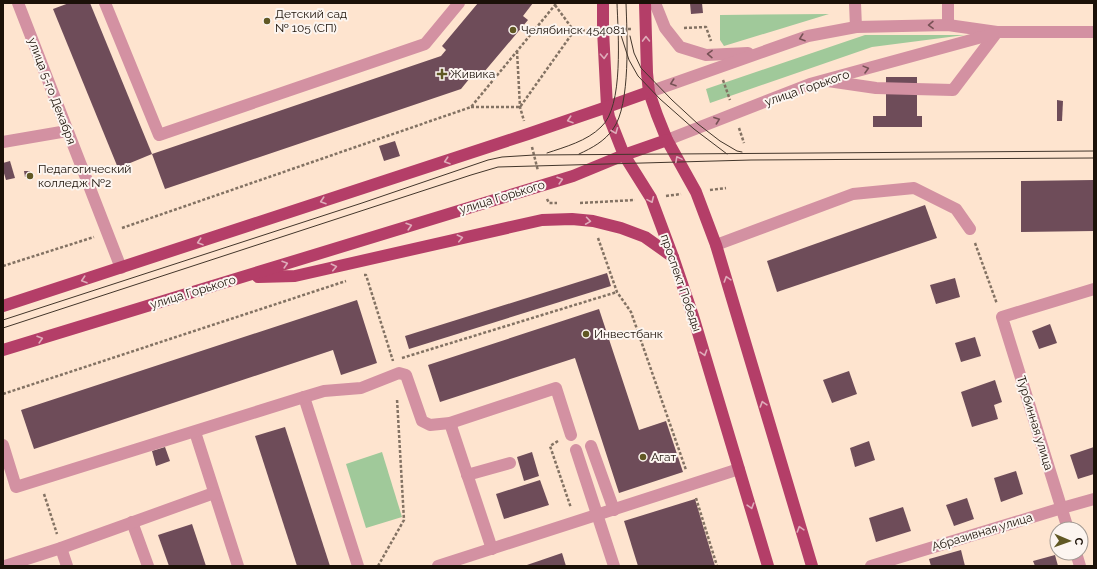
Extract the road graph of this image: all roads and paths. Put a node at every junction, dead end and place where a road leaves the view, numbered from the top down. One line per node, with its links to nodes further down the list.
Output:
1 (20, 3): 20 (street, улица 5-го Декабря)
2 (105, 3): 3 (street)
3 (459, 3)
4 (555, 3): 18 (path)
5 (602, 3): 19 (main road, проспект Победы, one-way to 19)
6 (645, 3): 17 (main road, one-way to 6)
7 (655, 3): 15 (street, улица Горького, one-way to 7)
8 (854, 3): 11 (street)
9 (948, 3): 10 (street)
10 (948, 25): 11 (street, улица Горького, one-way to 11); 13 (street, улица Горького)
11 (856, 27): 15 (street, улица Горького, one-way to 15)
12 (574, 31): 18 (path)
13 (998, 32): 14 (street, улица Горького); 16 (street, улица Горького, one-way to 13); 16 (street)
14 (1094, 32)
15 (763, 52): 17 (street, улица Горького, one-way to 17)
16 (823, 81): 21 (street, улица Горького, one-way to 16)
17 (649, 92): 19 (main road, улица Горького); 21 (main road)
18 (471, 107): 27 (path)
19 (607, 108): 23 (main road, проспект Победы, one-way to 23); 31 (main road, улица Горького, one-way to 31)
20 (67, 131): 22 (street); 27 (street, улица 5-го Декабря)
21 (667, 140): 23 (main road, улица Горького); 28 (main road, one-way to 21)
22 (3, 142)
23 (624, 155): 29 (main road, проспект Победы, one-way to 29); 32 (main road, улица Горького, one-way to 23)
24 (588, 203): 25 (path)
25 (593, 221): 29 (main road); 32 (main road, one-way to 25); 36 (path)
26 (970, 229): 28 (street); 38 (path)
27 (107, 233): 30 (path); 31 (street, улица 5-го Декабря)
28 (716, 245): 75 (main road, one-way to 28)
29 (673, 257): 51 (main road, проспект Победы, one-way to 51)
30 (3, 266)
31 (121, 268): 37 (main road, улица Горького, one-way to 37)
32 (240, 278): 39 (main road, улица Горького, one-way to 32)
33 (358, 278): 41 (path)
34 (350, 280): 42 (path)
35 (1094, 289): 38 (street)
36 (617, 292): 40 (path); 54 (path)
37 (3, 306)
38 (1002, 317): 57 (street, Турбинная улица)
39 (3, 350)
40 (401, 358)
41 (396, 374): 43 (street); 44 (street); 70 (path)
42 (3, 394)
43 (304, 397): 45 (street); 69 (street)
44 (450, 423): 46 (street); 52 (street)
45 (195, 432): 53 (street); 55 (street)
46 (571, 435): 62 (path)
47 (3, 445): 53 (street)
48 (591, 446): 58 (street)
49 (576, 450): 59 (street)
50 (510, 463): 52 (street)
51 (740, 469): 54 (street); 74 (main road, проспект Победы, one-way to 74)
52 (467, 475): 64 (street)
53 (39, 480): 63 (path)
54 (691, 485): 58 (street); 73 (path)
55 (214, 493): 61 (street); 68 (street)
56 (1094, 499): 57 (street, Абразивная улица)
57 (1062, 508): 60 (street, Турбинная улица); 76 (street, Абразивная улица)
58 (614, 510): 59 (street)
59 (598, 515): 62 (street); 72 (street)
60 (1066, 521)
61 (132, 522): 63 (street); 67 (street)
62 (576, 522): 64 (street)
63 (61, 548): 65 (street); 66 (street)
64 (492, 549): 71 (street)
65 (5, 566)
66 (67, 566)
67 (148, 566)
68 (238, 566)
69 (358, 566)
70 (378, 566)
71 (438, 566)
72 (614, 566)
73 (717, 566)
74 (768, 566)
75 (812, 566)
76 (871, 566)

